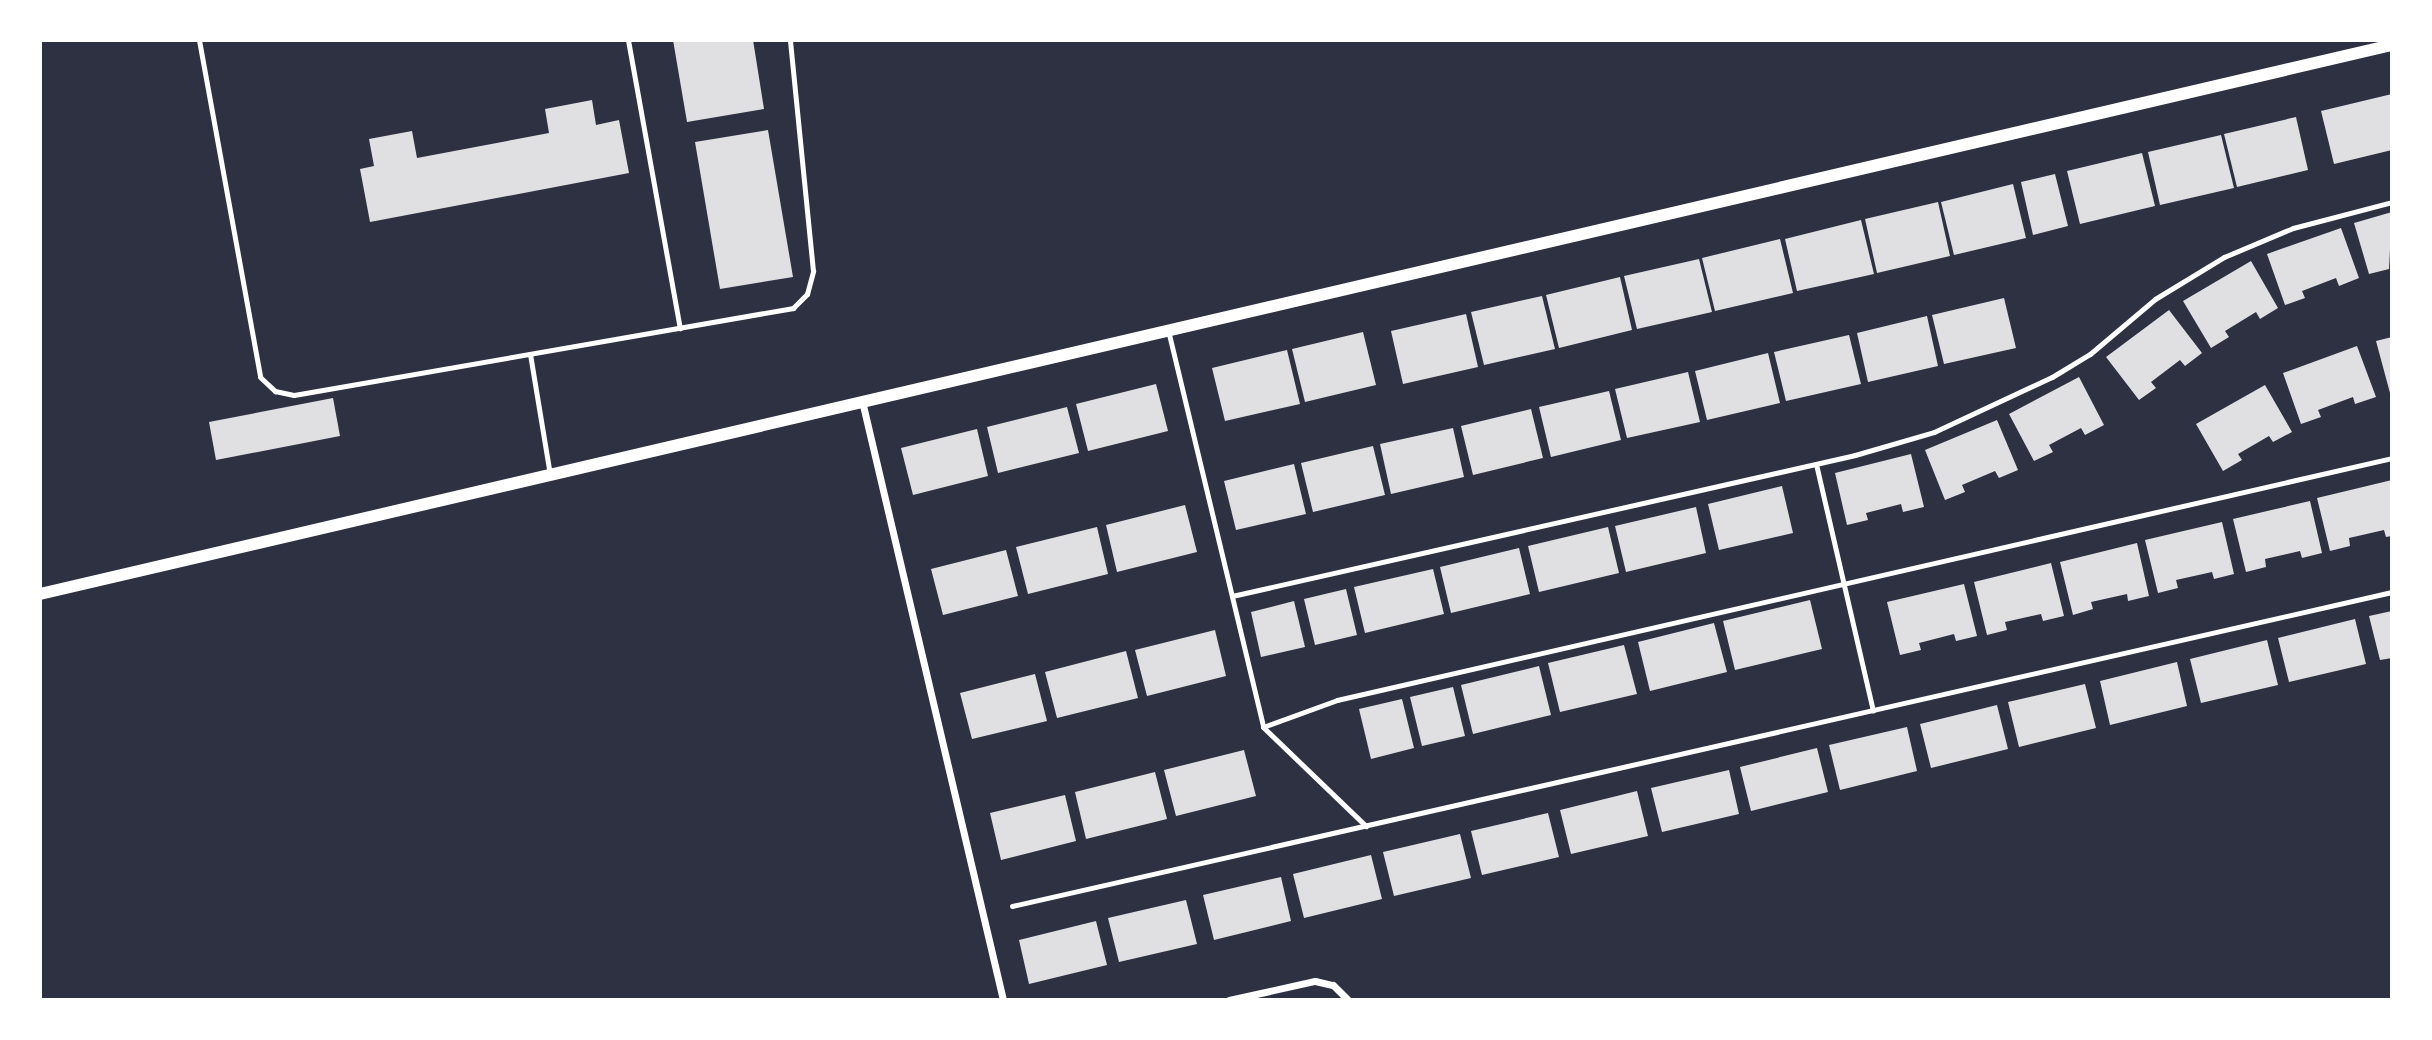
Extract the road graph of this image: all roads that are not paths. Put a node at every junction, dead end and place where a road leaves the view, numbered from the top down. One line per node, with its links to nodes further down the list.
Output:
1 (199, 40): 8 (lane)
2 (628, 40): 6 (lane)
3 (790, 40): 6 (lane)
4 (2392, 45): 7 (street)
5 (2392, 202): 11 (lane)
6 (680, 328): 8 (lane)
7 (1168, 330): 9 (street); 16 (lane)
8 (530, 354): 12 (lane)
9 (862, 401): 12 (street); 21 (street)
10 (2392, 458): 13 (lane)
11 (1816, 464): 13 (lane); 16 (lane)
12 (550, 475): 15 (street)
13 (1843, 584): 17 (lane); 18 (lane)
14 (2392, 592): 17 (lane)
15 (40, 594)
16 (1232, 596): 18 (lane)
17 (1873, 711): 19 (lane)
18 (1263, 727): 19 (lane)
19 (1366, 826): 20 (lane)
20 (1012, 906)
21 (1003, 1000)
22 (1230, 1000): 23 (street)
23 (1348, 1000)

